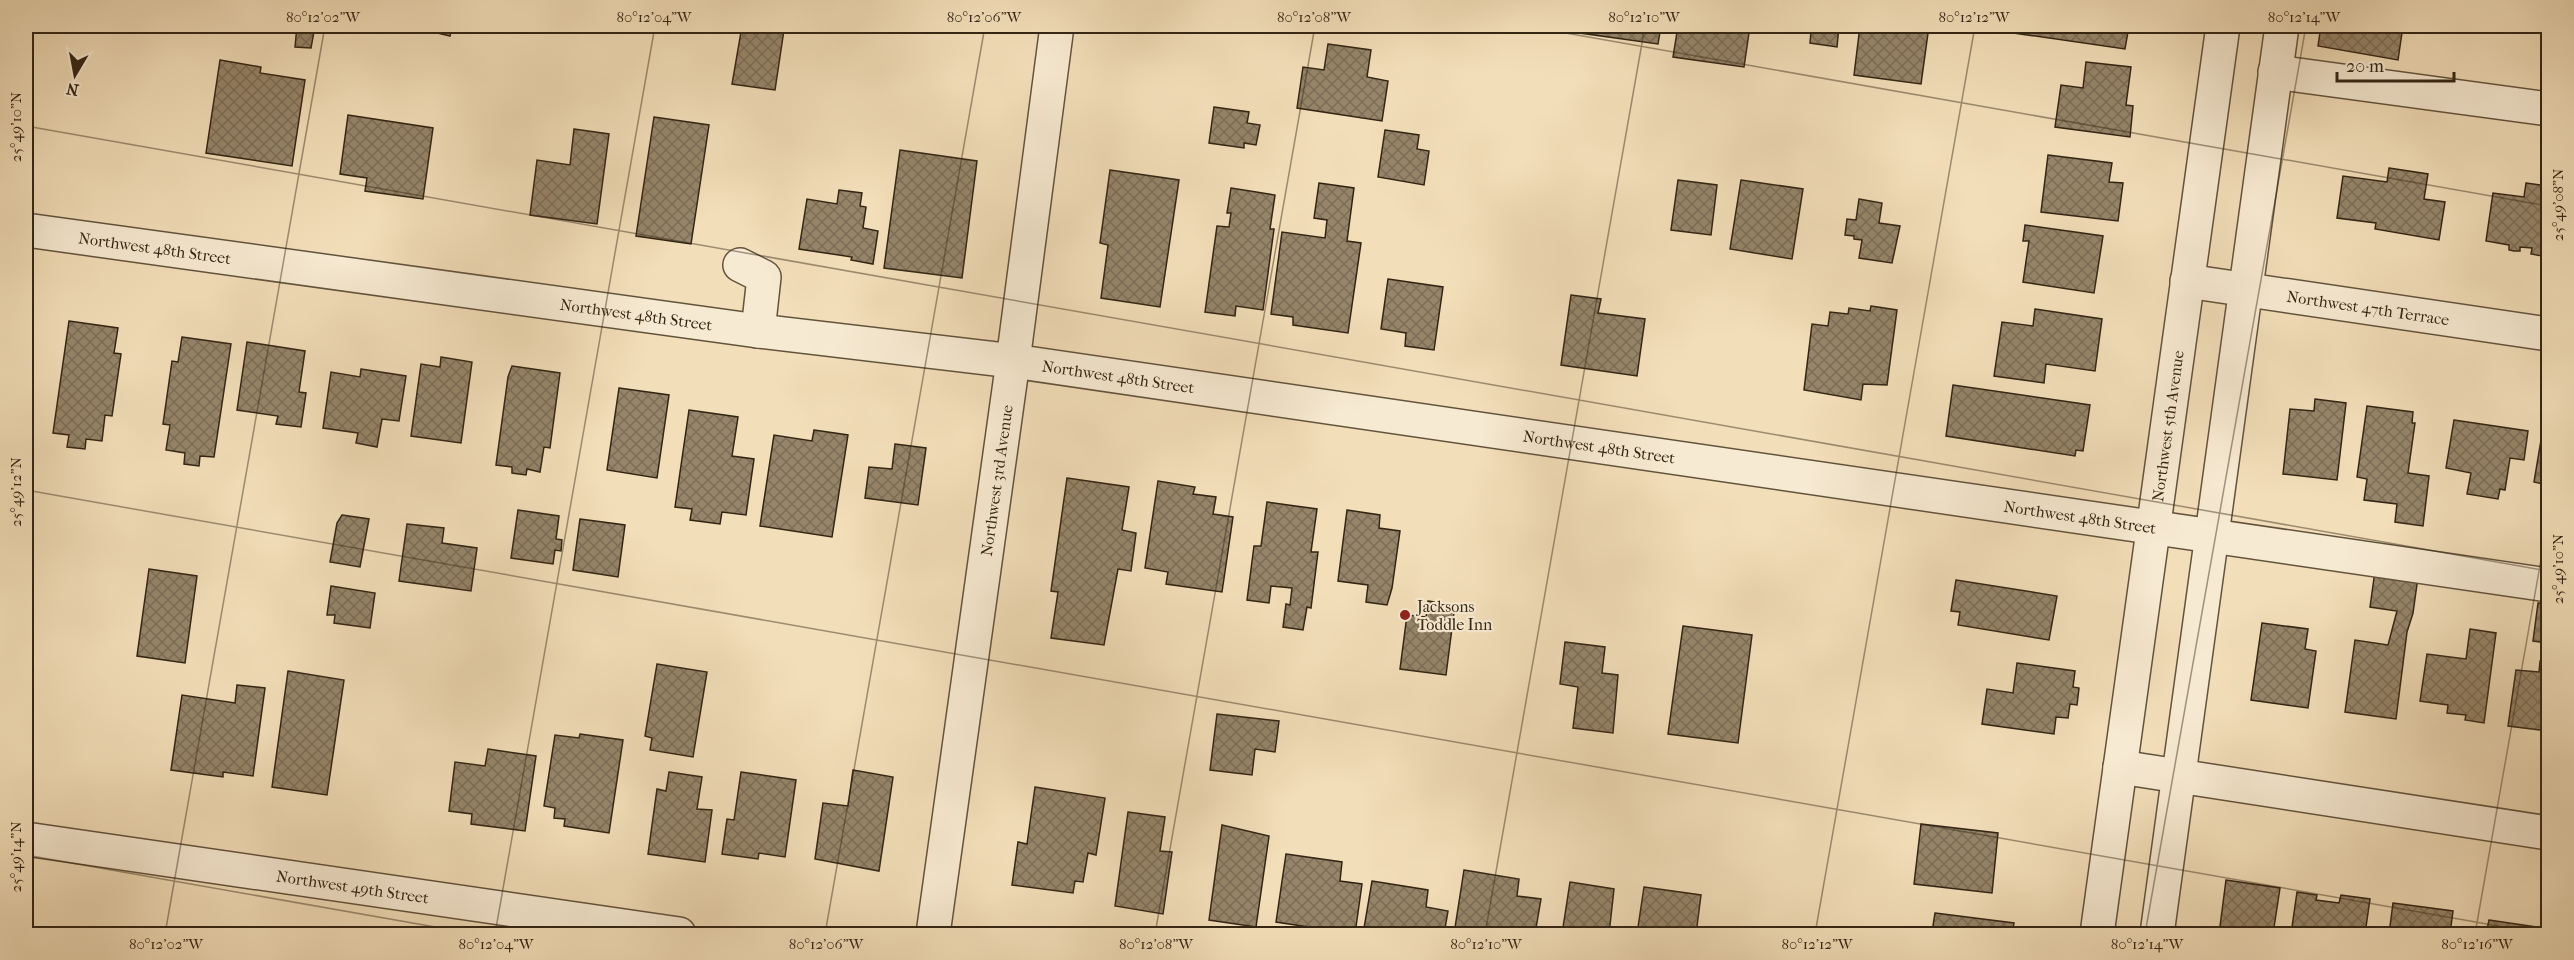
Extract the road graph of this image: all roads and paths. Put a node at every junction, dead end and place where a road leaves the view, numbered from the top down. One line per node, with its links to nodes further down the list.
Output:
1 (1057, 26): 12 (street, Northwest 3rd Avenue)
2 (2223, 26): 8 (street, Northwest 5th Avenue)
3 (2282, 26): 4 (street)
4 (2276, 72): 5 (street); 9 (street)
5 (2548, 109)
6 (26, 230): 10 (street, Northwest 48th Street)
7 (740, 265): 10 (street)
8 (2187, 281): 9 (street, Northwest 47th Terrace); 13 (street, Northwest 5th Avenue)
9 (2246, 290): 11 (street, Northwest 47th Terrace); 14 (street)
10 (758, 332): 12 (street, Northwest 48th Street)
11 (2548, 334)
12 (1013, 361): 13 (street, Northwest 48th Street); 21 (street, Northwest 3rd Avenue)
13 (2153, 527): 14 (street, Northwest 48th Street); 16 (street, Northwest 5th Avenue)
14 (2212, 536): 15 (street, Northwest 48th Street); 17 (street)
15 (2548, 585)
16 (2120, 767): 17 (street); 22 (street, Northwest 5th Avenue)
17 (2179, 777): 18 (street); 23 (street)
18 (2548, 833)
19 (26, 839): 20 (street, Northwest 49th Street)
20 (679, 934)
21 (933, 934)
22 (2097, 934)
23 (2157, 934)

